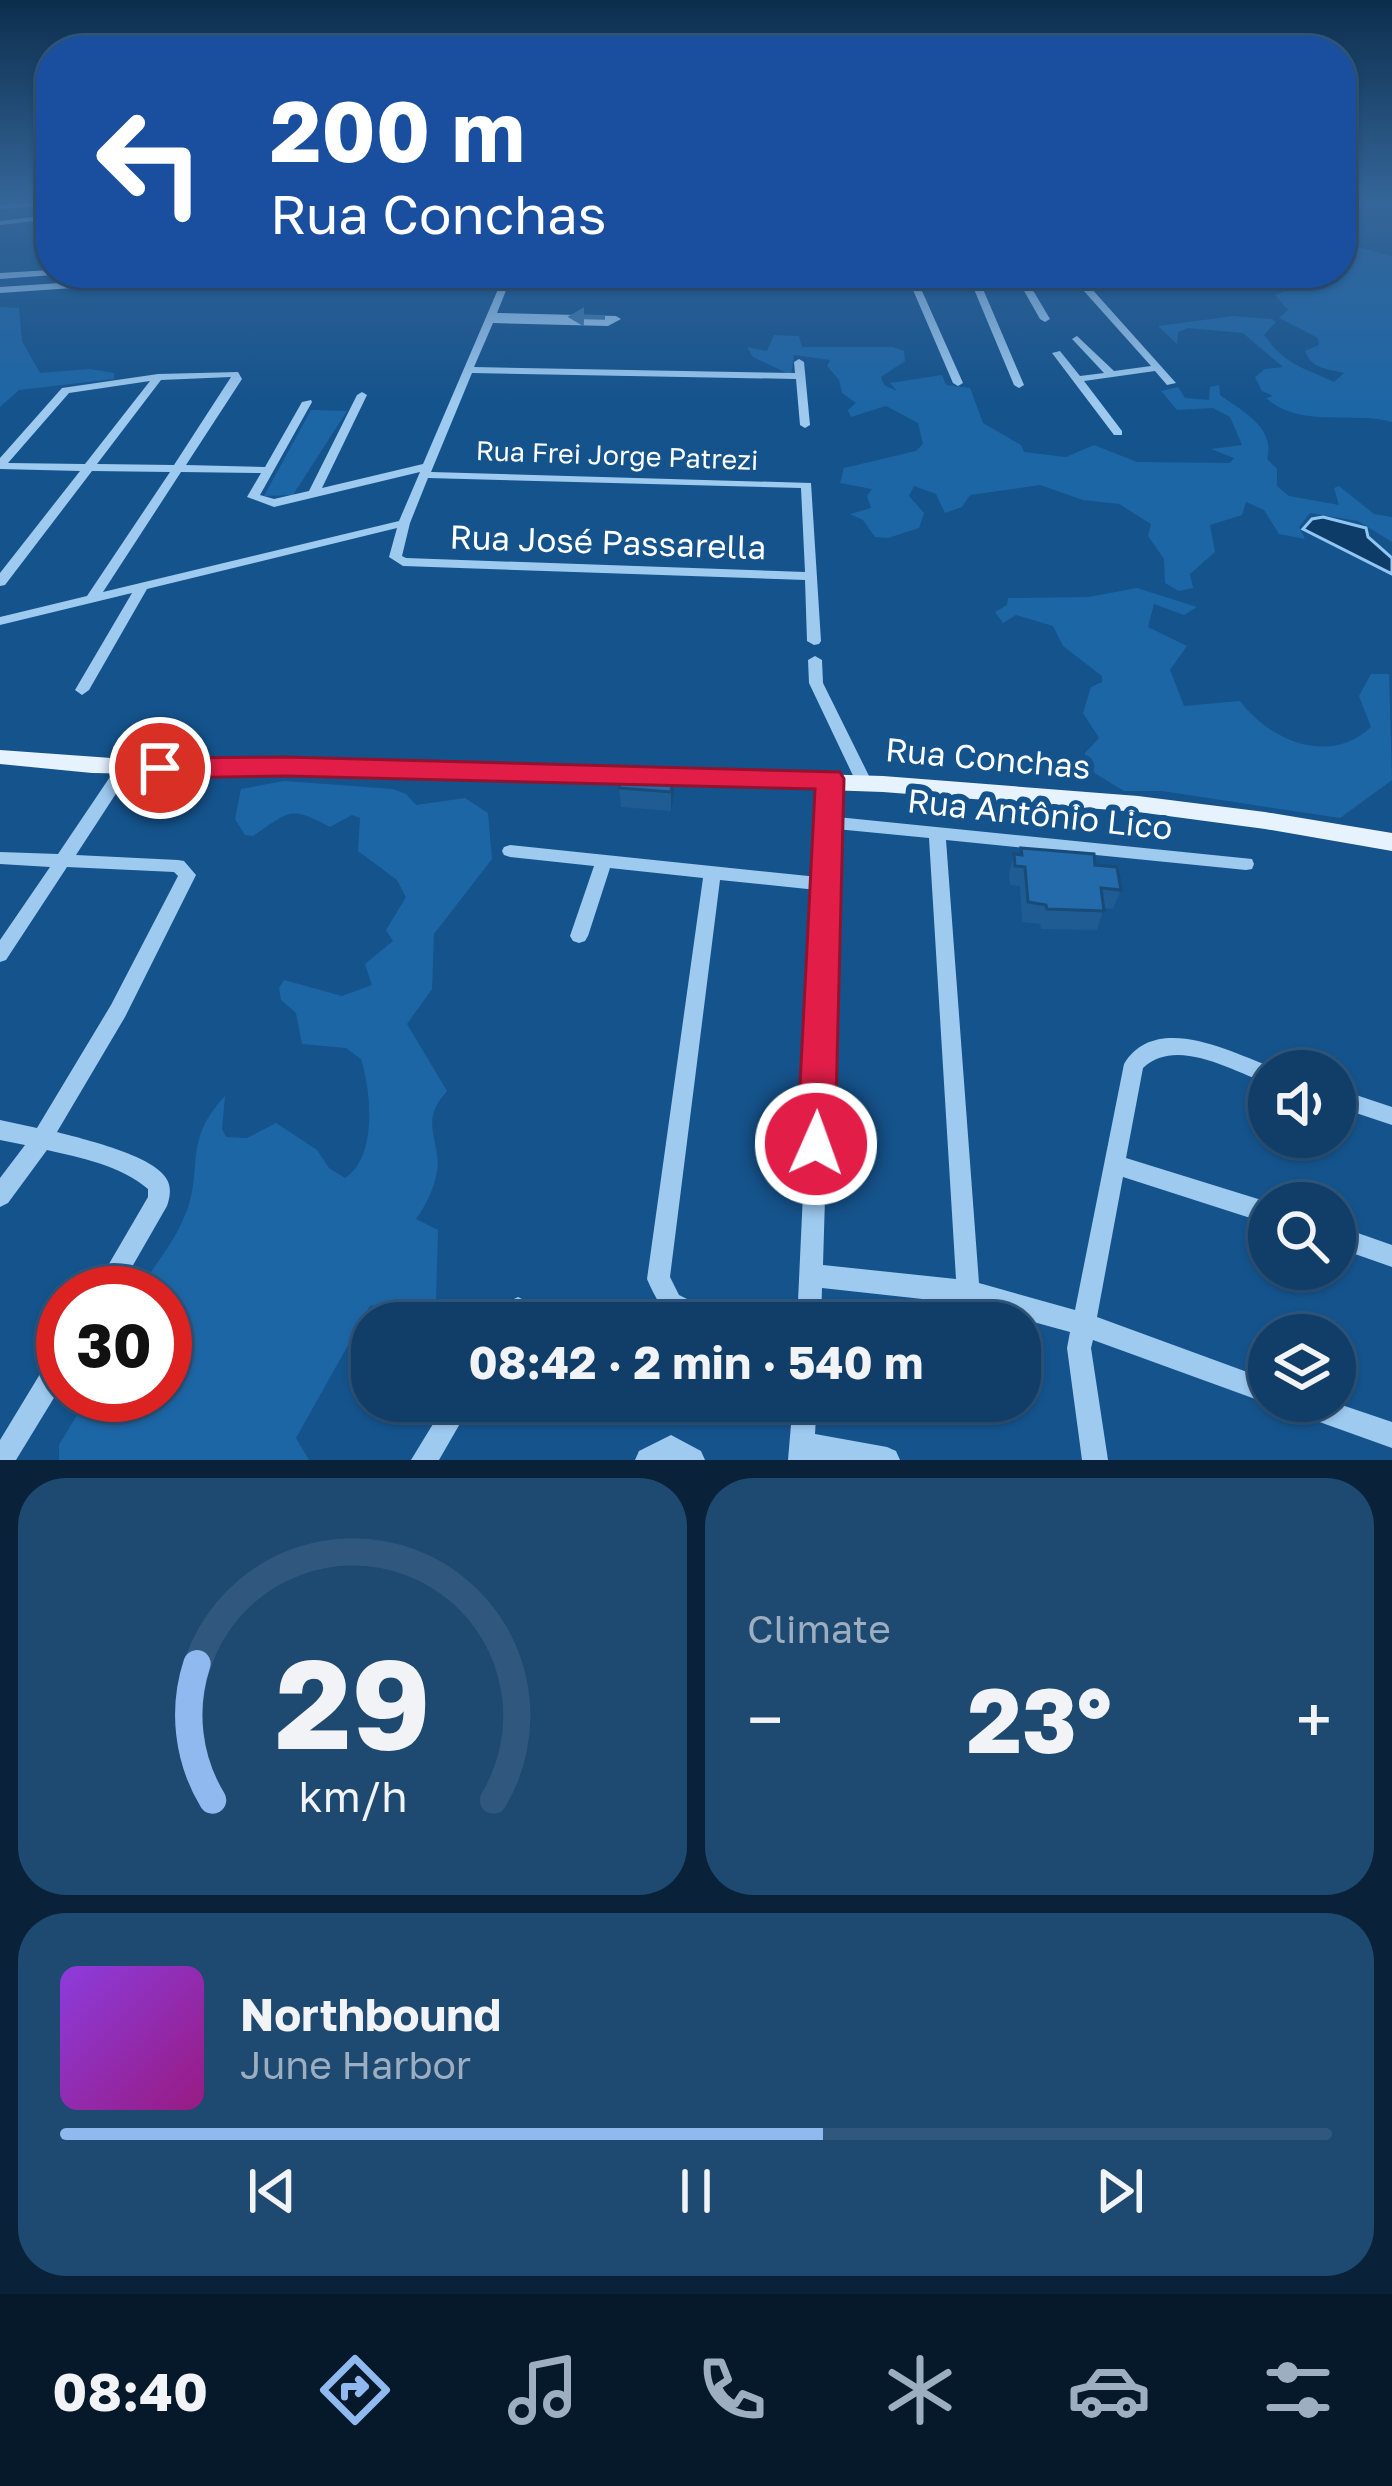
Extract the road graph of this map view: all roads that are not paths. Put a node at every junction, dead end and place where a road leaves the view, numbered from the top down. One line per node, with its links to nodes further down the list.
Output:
1 (36, 274): 2 (street)
2 (0, 276)
3 (36, 287): 10 (street)
4 (193, 288): 11 (street)
5 (502, 288): 12 (street)
6 (916, 288): 23 (street)
7 (978, 288): 25 (street)
8 (1028, 288): 13 (street)
9 (1088, 288): 17 (street)
10 (0, 290)
11 (193, 291)
12 (490, 318): 12 (street, one-way to 12); 18 (street)
13 (1046, 319)
14 (1077, 339): 19 (street)
15 (1058, 353): 22 (street)
16 (799, 362): 20 (street)
17 (1158, 368): 19 (street); 24 (street)
18 (468, 370): 20 (street); 34 (street)
19 (1112, 375): 22 (street)
20 (801, 376): 28 (street)
21 (158, 377): 30 (street); 31 (street); 32 (street)
22 (1078, 380): 29 (street)
23 (958, 383)
24 (1171, 383)
25 (1018, 385)
26 (362, 395): 35 (street)
27 (307, 403): 33 (street)
28 (806, 425)
29 (1118, 433)
30 (0, 465): 31 (street)
31 (88, 466): 32 (street); 38 (street)
32 (180, 466): 33 (street); 40 (street)
33 (269, 470): 35 (street, Rua Frei Jorge Patrezi)
34 (427, 470): 35 (street, Rua Frei Jorge Patrezi); 36 (street); 37 (street, Rua Frei Jorge Patrezi)
35 (313, 494)
36 (404, 523): 37 (street, Rua José Passarella); 39 (street)
37 (812, 576): 42 (street)
38 (0, 581)
39 (143, 585): 40 (street); 44 (street)
40 (93, 597): 41 (street)
41 (0, 621)
42 (814, 641)
43 (815, 660): 48 (street)
44 (82, 690)
45 (0, 757): 46 (main road, Rua Conchas)
46 (124, 770): 47 (main road, Rua Conchas); 55 (street)
47 (830, 779): 48 (main road, Rua Conchas); 49 (street)
48 (863, 780): 51 (main road, Rua Conchas)
49 (830, 822): 50 (street, Rua Antônio Lico); 58 (street)
50 (937, 836): 56 (street, Rua Antônio Lico); 73 (street)
51 (1392, 842)
52 (510, 851): 54 (street)
53 (0, 858): 55 (street)
54 (604, 861): 57 (street); 59 (street)
55 (62, 862): 60 (street); 65 (street)
56 (1246, 864)
57 (712, 872): 58 (street); 74 (street)
58 (824, 884): 72 (street)
59 (579, 935)
60 (0, 955)
61 (1248, 1069): 66 (street)
62 (1356, 1104): 63 (street)
63 (1392, 1116)
64 (0, 1130): 65 (street)
65 (42, 1139): 67 (street); 71 (street)
66 (1115, 1164): 68 (street); 76 (street)
67 (0, 1196)
68 (1248, 1206)
69 (1356, 1243): 70 (street)
70 (1392, 1256)
71 (120, 1266)
72 (812, 1275): 73 (street); 75 (street)
73 (968, 1292): 76 (street)
74 (670, 1302)
75 (810, 1302)
76 (1082, 1324): 77 (street); 89 (street)
77 (1248, 1384)
78 (36, 1404): 84 (street)
79 (448, 1422): 85 (street)
80 (804, 1422): 83 (street)
81 (1353, 1422): 82 (street)
82 (1392, 1436)
83 (803, 1452): 88 (street)
84 (2, 1460)
85 (424, 1460)
86 (649, 1460): 87 (street)
87 (692, 1460)
88 (887, 1460)
89 (1095, 1460)

